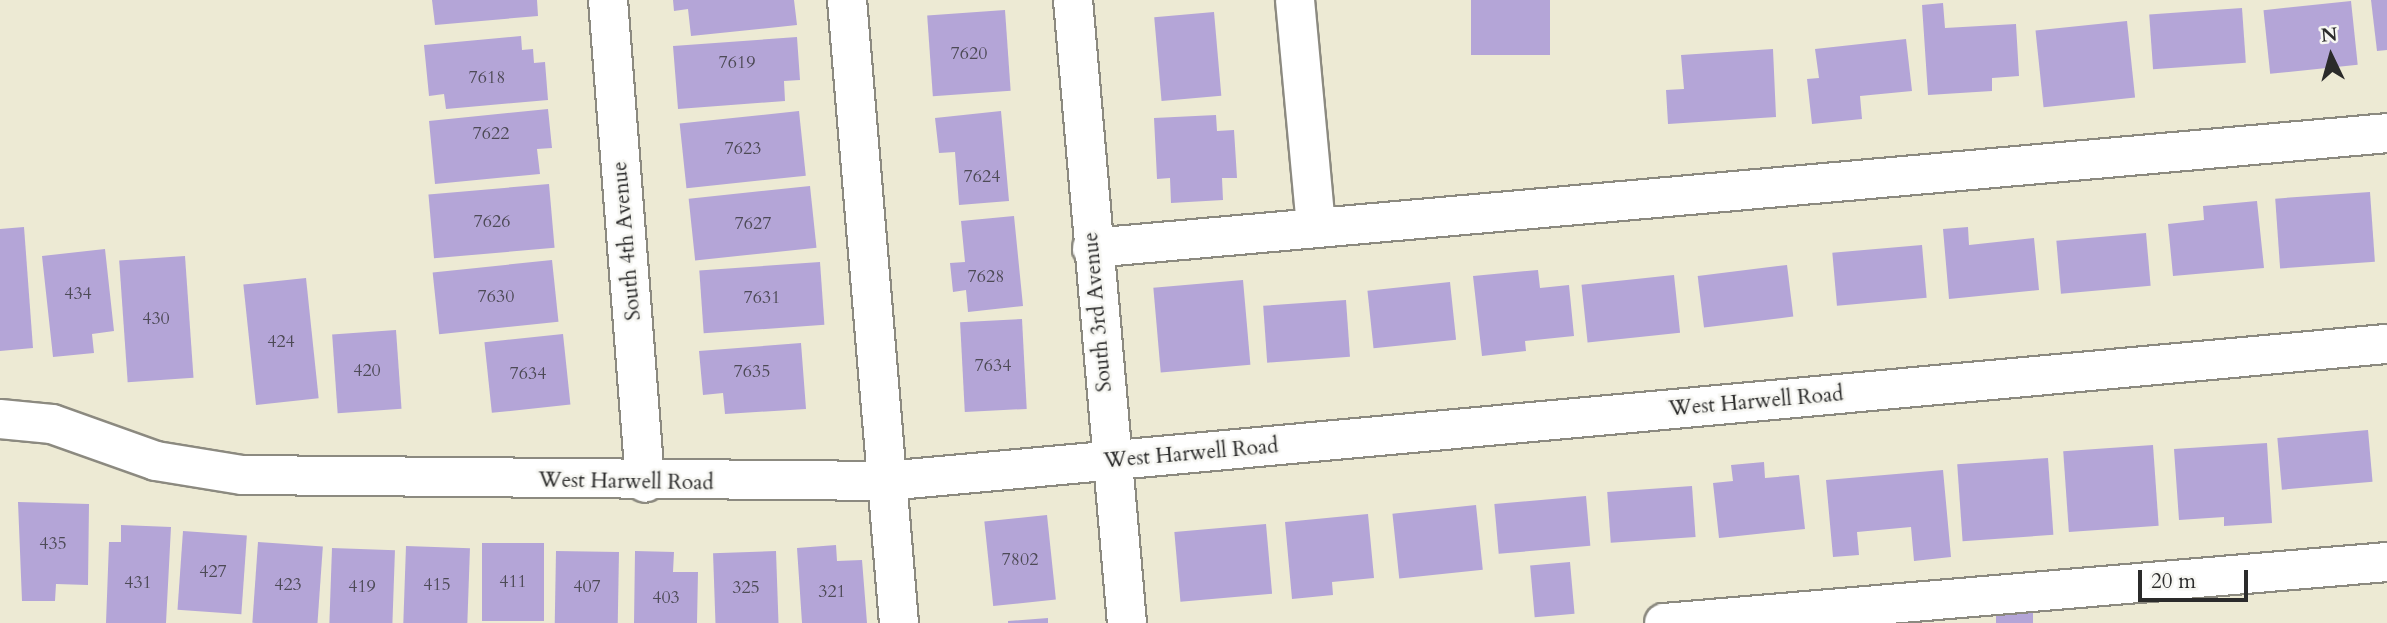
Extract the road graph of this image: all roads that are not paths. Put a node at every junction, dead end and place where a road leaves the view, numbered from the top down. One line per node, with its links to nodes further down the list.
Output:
1 (608, 0): 12 (street, South 4th Avenue)
2 (847, 0): 11 (street)
3 (1073, 0): 7 (street, South 3rd Avenue)
4 (1295, 0): 6 (street)
5 (2387, 133): 6 (street)
6 (1316, 226): 7 (street)
7 (1092, 248): 10 (street, South 3rd Avenue)
8 (2387, 344): 10 (street, West Harwell Road)
9 (0, 419): 12 (street, West Harwell Road)
10 (1112, 461): 11 (street, West Harwell Road); 15 (street, South 3rd Avenue)
11 (886, 481): 12 (street, West Harwell Road); 14 (street)
12 (645, 483)
13 (2387, 562): 16 (street)
14 (899, 623)
15 (1127, 623)
16 (1664, 623)

